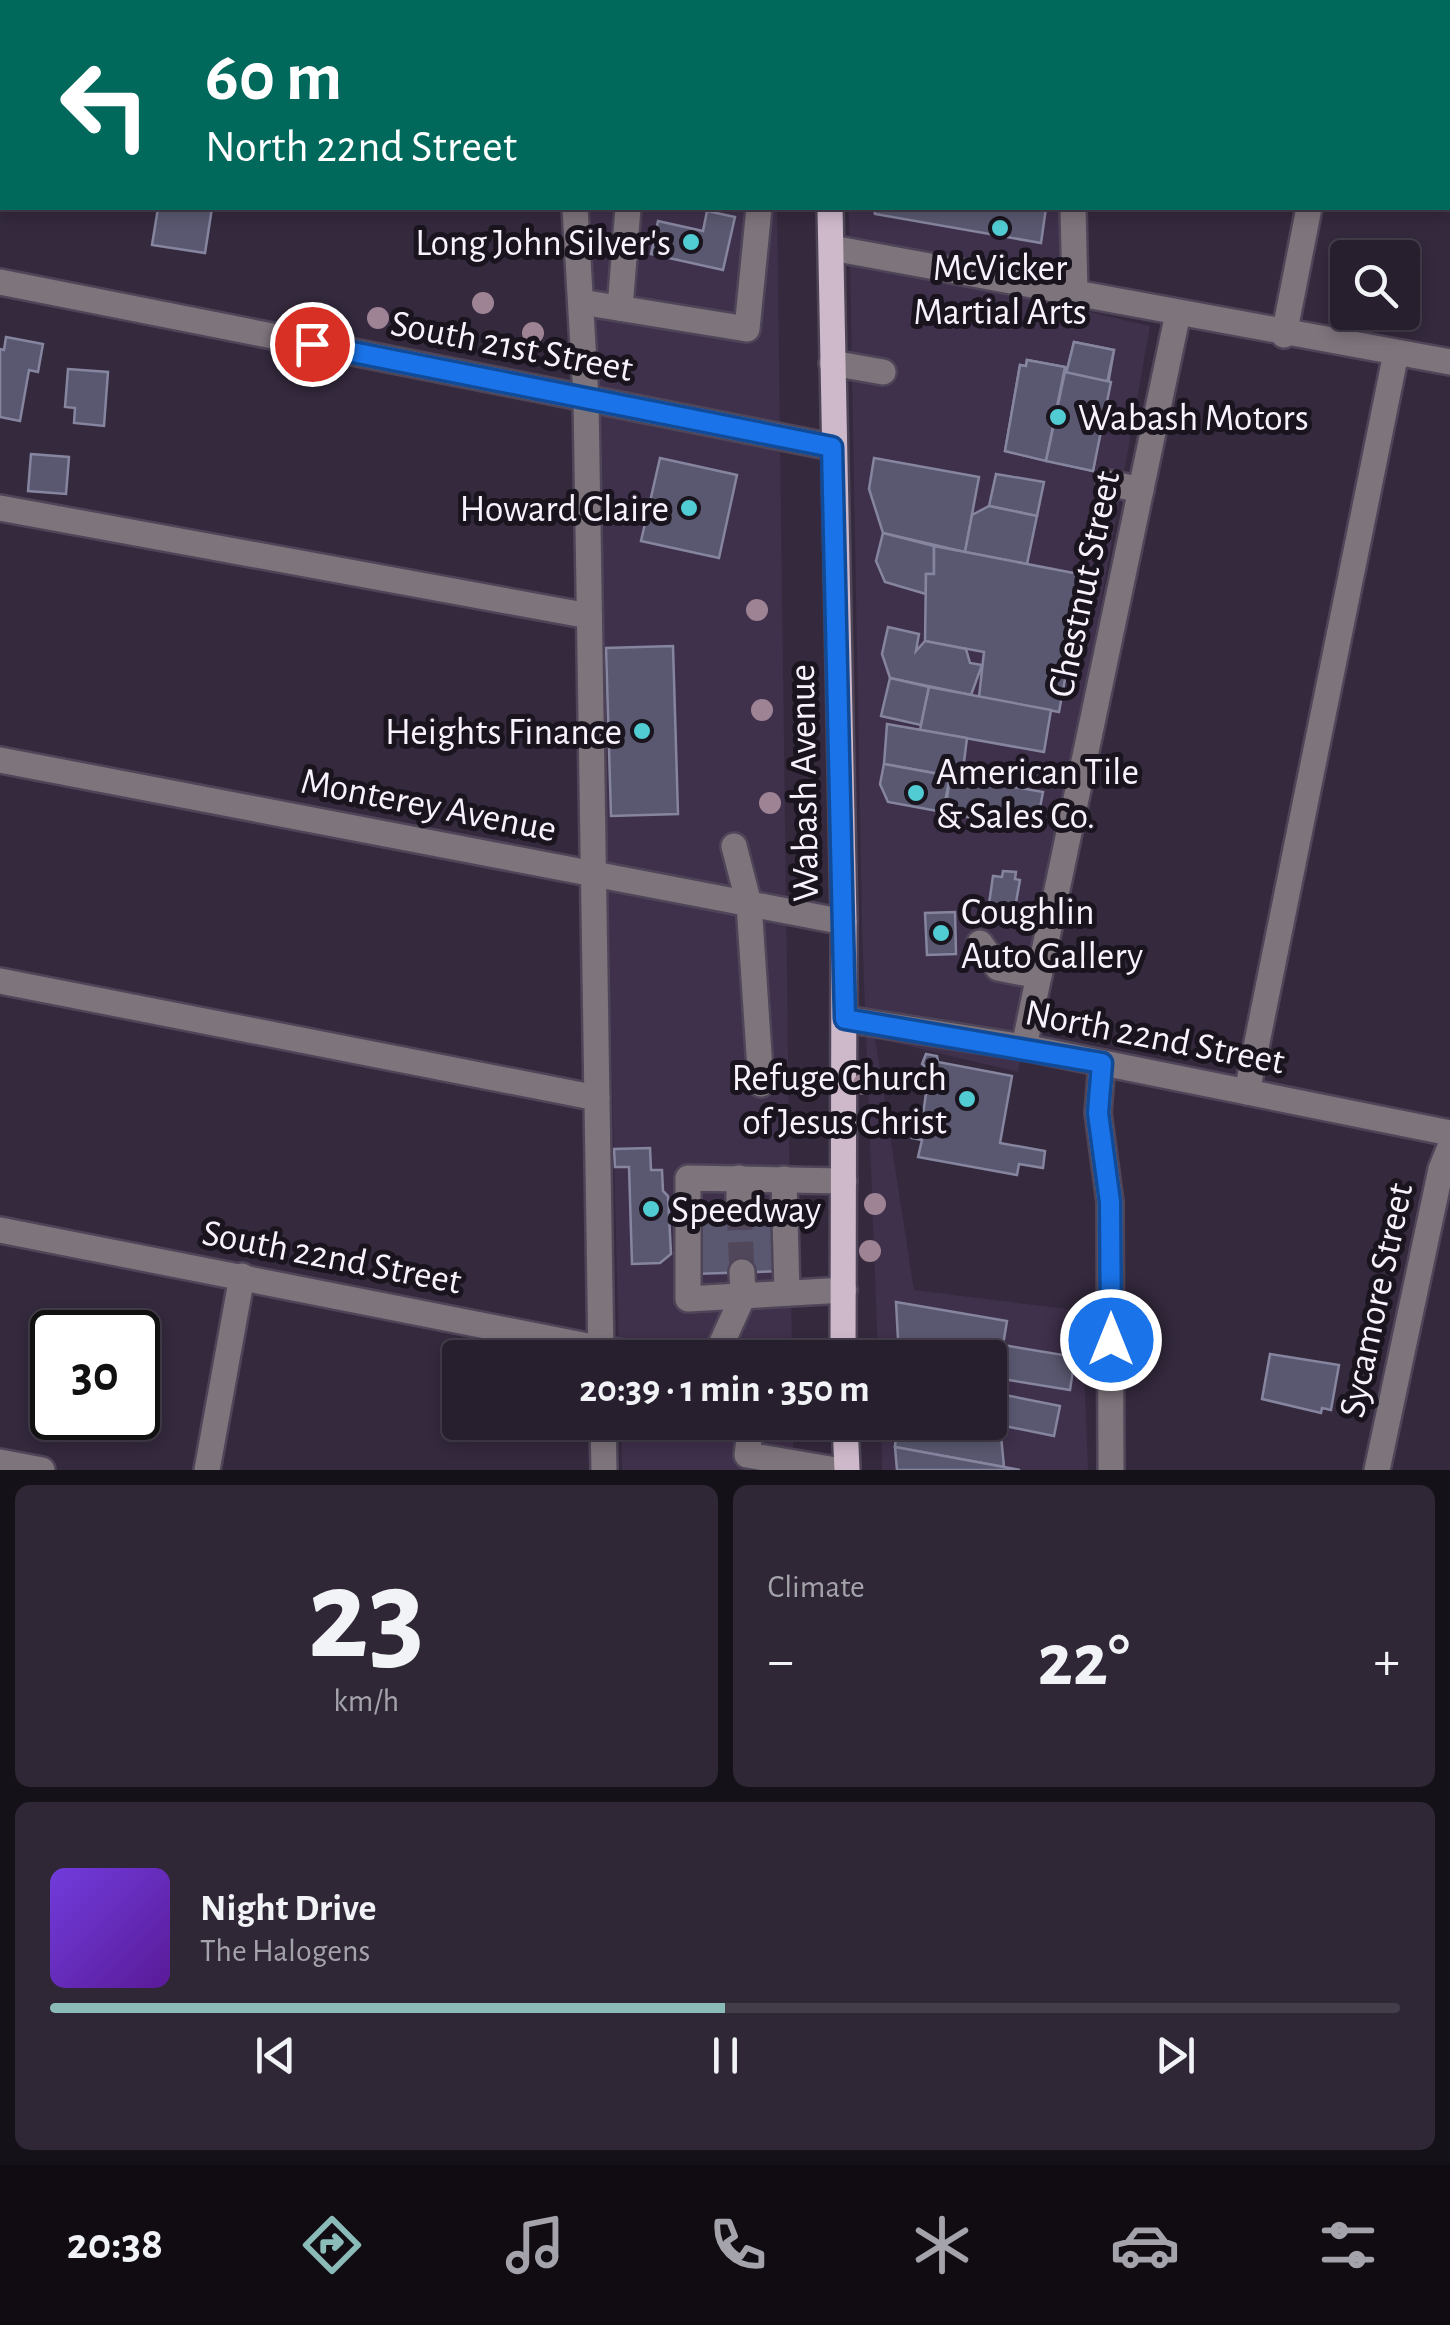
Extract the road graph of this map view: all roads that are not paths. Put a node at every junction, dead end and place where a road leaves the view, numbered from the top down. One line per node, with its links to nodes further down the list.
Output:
1 (575, 210): 10 (street)
2 (628, 210): 11 (street)
3 (759, 210): 11 (street)
4 (830, 210): 7 (main road, Wabash Avenue)
5 (1073, 210): 9 (street)
6 (1308, 210): 13 (street)
7 (832, 248): 9 (street); 16 (main road, Wabash Avenue)
8 (0, 282): 18 (street, South 21st Street)
9 (1076, 294): 12 (street)
10 (581, 302): 11 (street); 18 (street)
11 (620, 308)
12 (1178, 313): 13 (street); 21 (street, Chestnut Street)
13 (1284, 335): 14 (street)
14 (1396, 353): 15 (street); 36 (street)
15 (1450, 362)
16 (832, 363): 17 (street); 19 (main road, Wabash Avenue)
17 (883, 372)
18 (586, 398): 19 (street, South 21st Street); 23 (street)
19 (832, 447): 28 (main road, Wabash Avenue)
20 (1109, 484): 21 (street)
21 (1141, 490): 30 (street, Chestnut Street)
22 (0, 508): 23 (street)
23 (589, 616): 26 (street)
24 (0, 760): 26 (street, Monterey Avenue)
25 (734, 846): 27 (street)
26 (593, 874): 27 (street, Monterey Avenue); 37 (street)
27 (749, 904): 28 (street, Monterey Avenue); 35 (street)
28 (844, 922): 32 (main road, Wabash Avenue)
29 (980, 943): 30 (street)
30 (1039, 976): 33 (street, Chestnut Street)
31 (0, 982): 37 (street)
32 (845, 1019): 33 (street, North 22nd Street); 42 (main road, Wabash Avenue)
33 (1024, 1048): 34 (street, North 22nd Street)
34 (1102, 1063): 36 (street, North 22nd Street); 62 (street)
35 (761, 1084)
36 (1247, 1092): 38 (street, North 22nd Street)
37 (597, 1098): 50 (street)
38 (1450, 1133)
39 (1450, 1147): 63 (street, Sycamore Street)
40 (739, 1178): 41 (street); 43 (street); 46 (street)
41 (784, 1179): 42 (street); 48 (street)
42 (844, 1181): 47 (main road, Wabash Avenue)
43 (739, 1205)
44 (0, 1230): 45 (street, South 22nd Street)
45 (242, 1276): 49 (street, South 22nd Street); 58 (street)
46 (743, 1284): 48 (street); 51 (street)
47 (844, 1290): 48 (street); 52 (main road, Wabash Avenue)
48 (786, 1293)
49 (540, 1340)
50 (601, 1340)
51 (721, 1340)
52 (844, 1340)
53 (603, 1440): 59 (street)
54 (749, 1440): 60 (street)
55 (845, 1440): 61 (main road)
56 (0, 1462): 57 (street)
57 (42, 1470)
58 (207, 1470)
59 (604, 1470)
60 (836, 1470)
61 (847, 1470)
62 (1112, 1470)
63 (1376, 1470)

